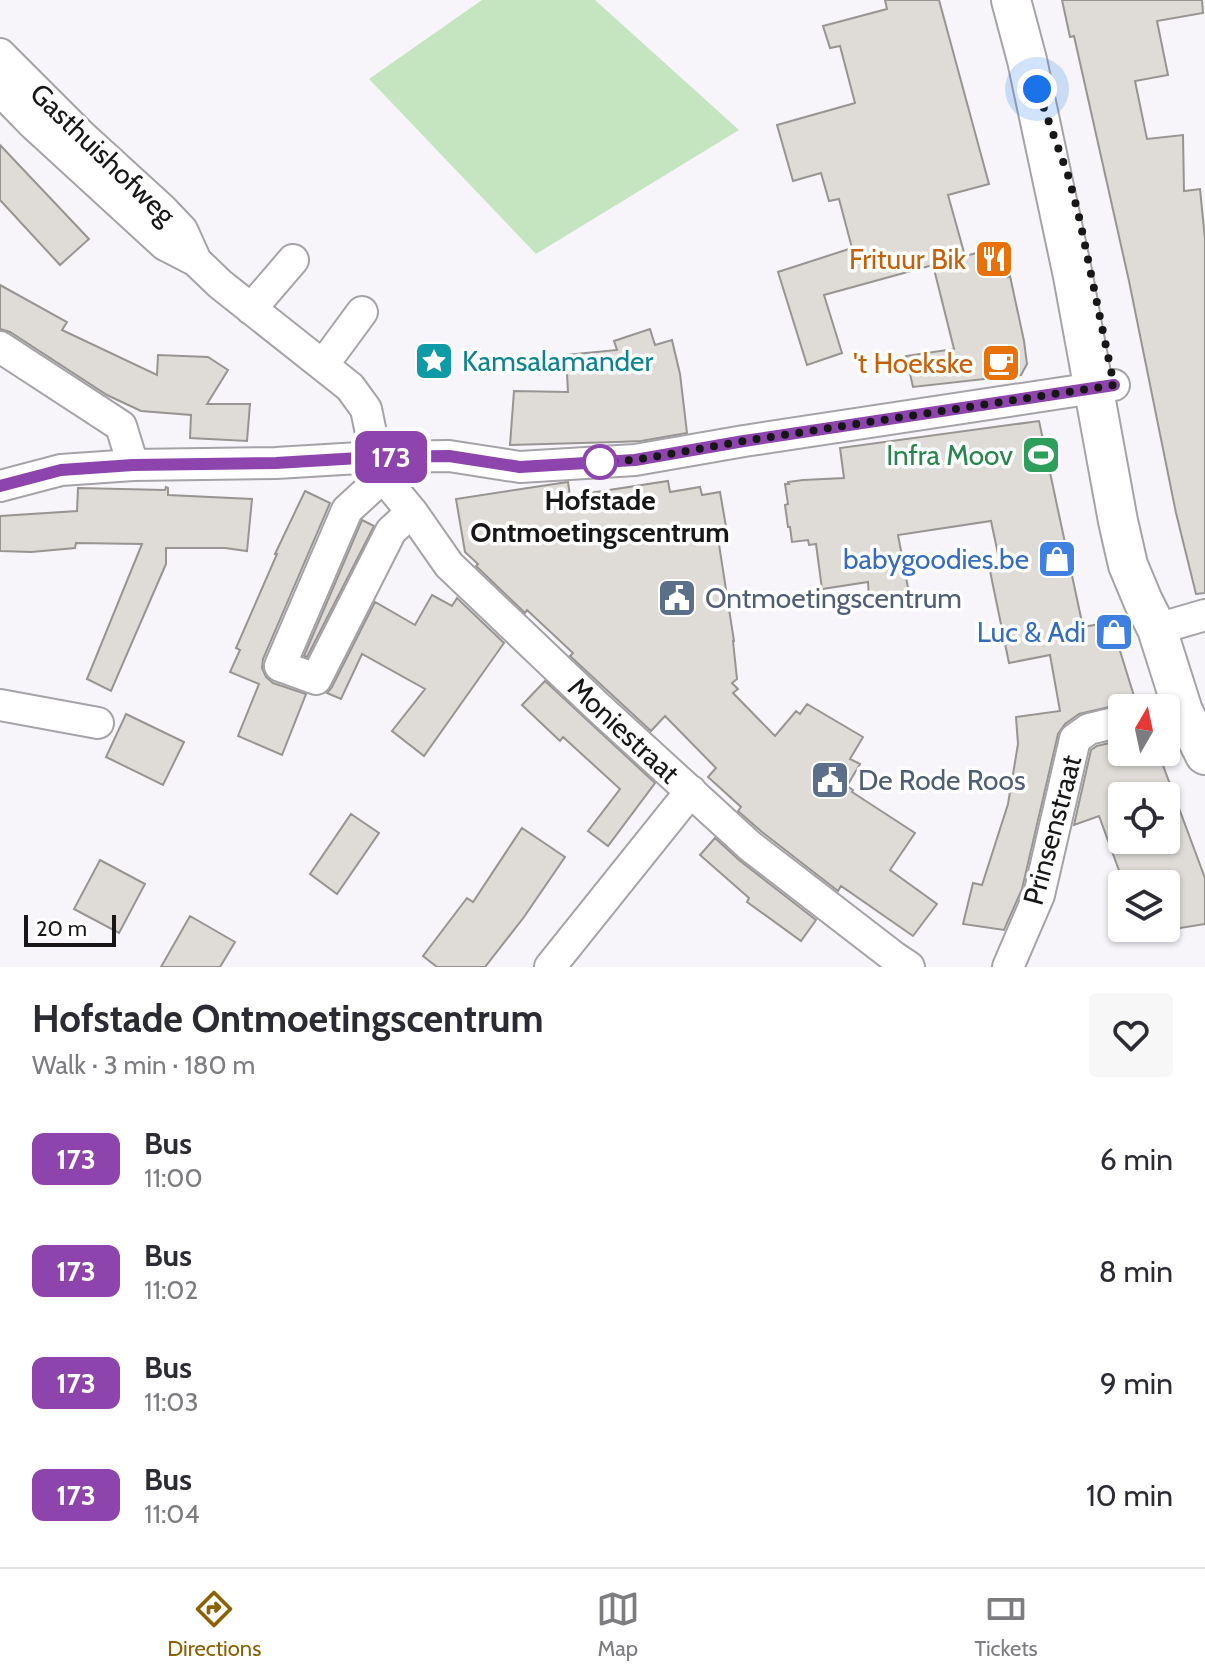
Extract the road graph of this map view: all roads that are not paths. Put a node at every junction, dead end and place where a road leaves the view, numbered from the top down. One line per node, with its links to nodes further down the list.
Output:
1 (1011, 0): 10 (main road)
2 (0, 54): 4 (street, Gasthuishofweg)
3 (0, 90): 4 (street, Gasthuishofweg)
4 (37, 109): 6 (street, Gasthuishofweg)
5 (293, 260): 6 (street)
6 (251, 309): 9 (street, Gasthuishofweg)
7 (362, 312): 9 (street)
8 (4, 357): 11 (street)
9 (323, 365): 12 (street, Gasthuishofweg)
10 (1104, 387): 12 (street); 16 (main road)
11 (133, 465): 12 (street); 13 (street)
12 (380, 467): 14 (street, Moniestraat); 14 (street)
13 (0, 486)
14 (412, 512): 23 (street, Moniestraat)
15 (1205, 615): 16 (street)
16 (1157, 629): 17 (main road)
17 (1170, 694)
18 (0, 705): 20 (street)
19 (1180, 720): 22 (main road)
20 (98, 723)
21 (1108, 724): 26 (street, Prinsenstraat)
22 (1205, 755)
23 (691, 791): 24 (street); 25 (street, Moniestraat)
24 (550, 967)
25 (909, 967)
26 (1008, 967)

